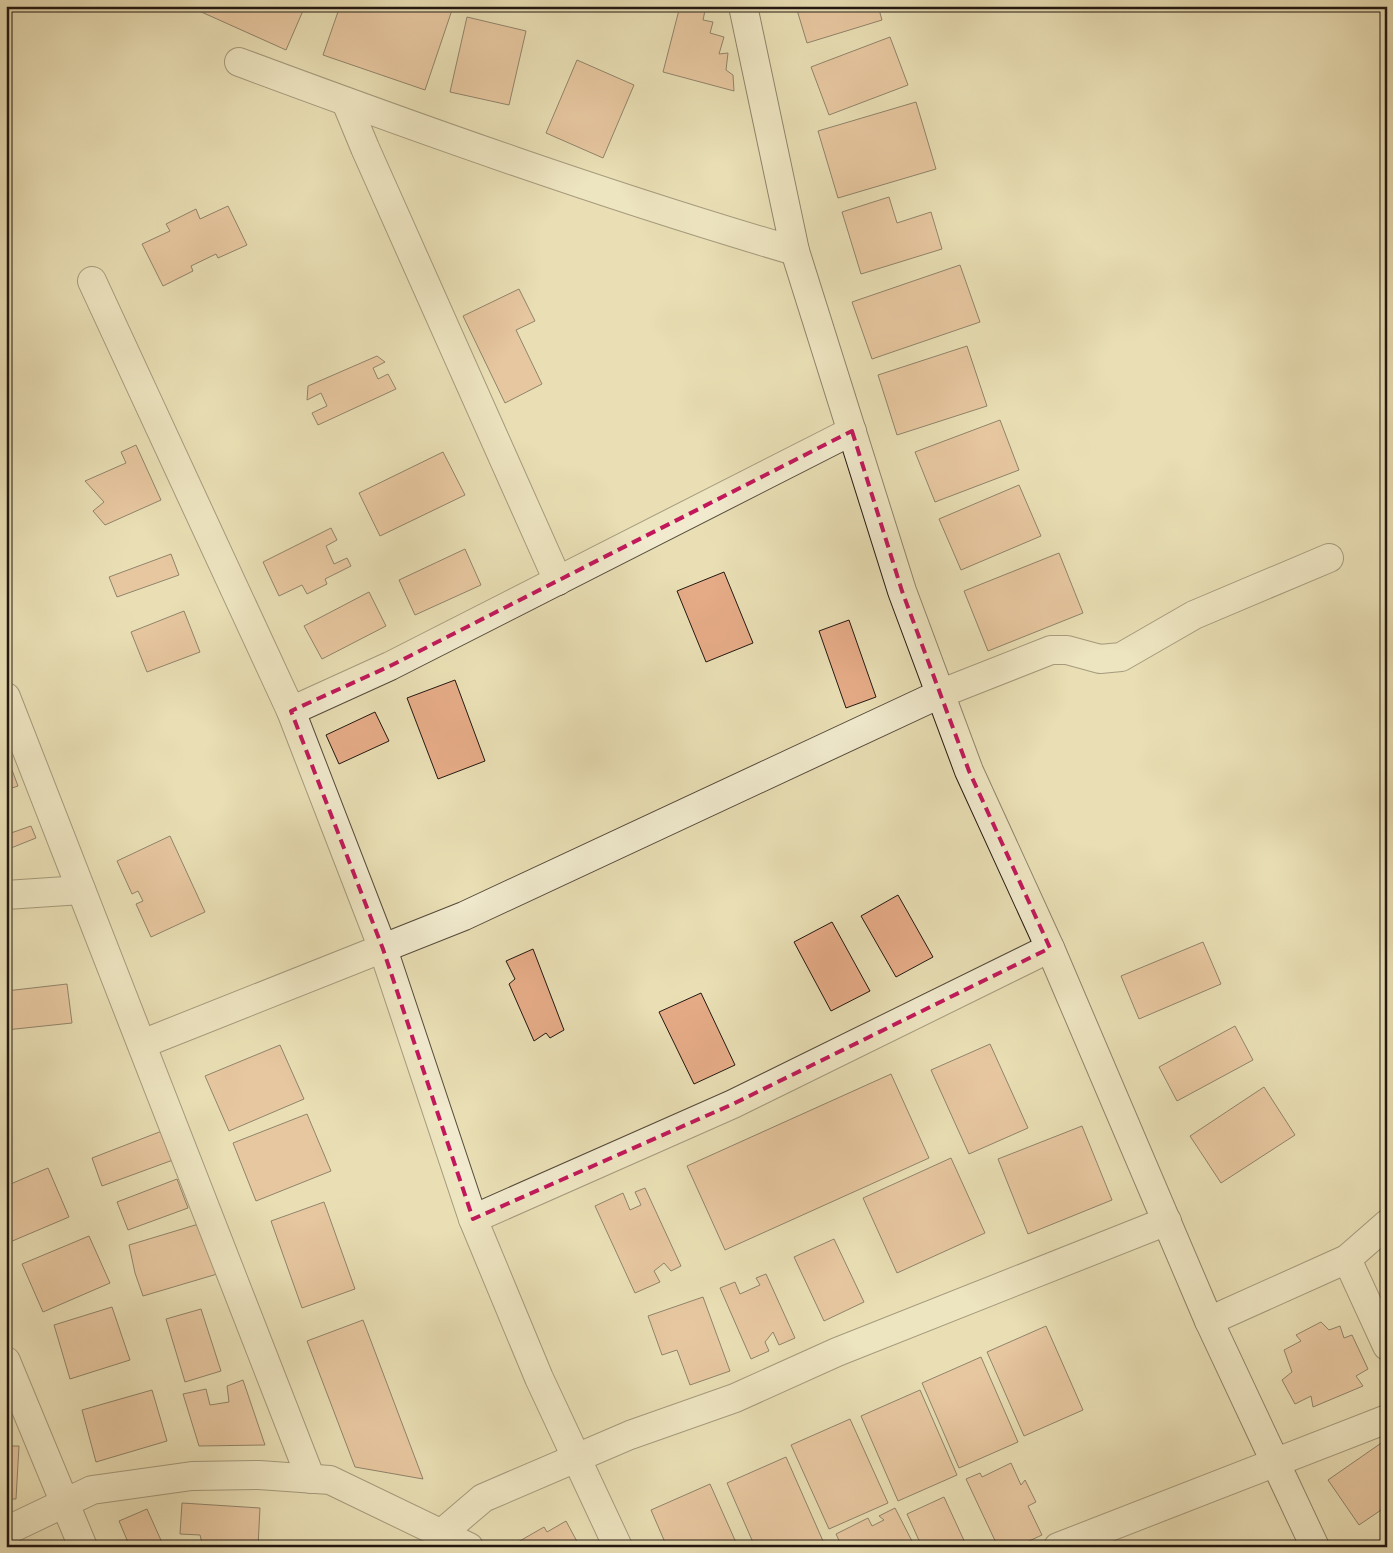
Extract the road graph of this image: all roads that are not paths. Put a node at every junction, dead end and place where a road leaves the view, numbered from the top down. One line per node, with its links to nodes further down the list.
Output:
1 (744, 6): 4 (street)
2 (238, 62): 3 (street)
3 (346, 102): 4 (street); 8 (street)
4 (795, 251): 6 (street)
5 (92, 281): 11 (street)
6 (852, 430): 8 (street); 9 (street)
7 (1329, 558): 9 (street)
8 (558, 581): 11 (street)
9 (942, 693): 14 (street); 15 (street)
10 (6, 697): 12 (street)
11 (291, 711): 15 (street)
12 (82, 890): 13 (street); 16 (street)
13 (6, 896)
14 (1050, 948): 17 (street); 18 (street)
15 (383, 949): 16 (street); 17 (street)
16 (142, 1044): 27 (street)
17 (473, 1219): 25 (street)
18 (1167, 1221): 21 (street); 25 (street)
19 (1387, 1224): 20 (street)
20 (1347, 1259): 21 (street); 22 (street)
21 (1209, 1321): 26 (street)
22 (1387, 1346)
23 (6, 1361): 28 (street)
24 (1387, 1419): 26 (street)
25 (576, 1458): 30 (street); 33 (street)
26 (1274, 1463): 34 (street); 35 (street)
27 (311, 1478): 28 (street); 30 (street)
28 (64, 1503): 29 (street); 31 (street)
29 (6, 1531)
30 (442, 1533): 32 (street)
31 (84, 1547)
32 (469, 1547)
33 (618, 1547)
34 (1058, 1547)
35 (1315, 1547)

